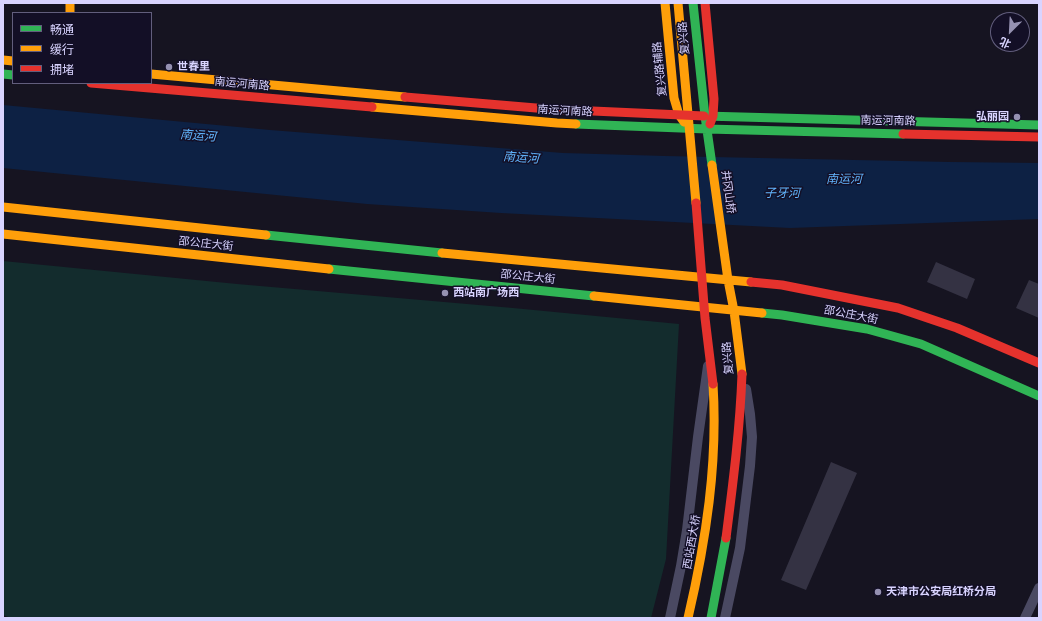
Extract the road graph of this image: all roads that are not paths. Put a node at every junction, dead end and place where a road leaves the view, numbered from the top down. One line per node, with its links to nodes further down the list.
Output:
1 (665, 3): 7 (street, 复兴路辅路)
2 (678, 3): 8 (street, 复兴路)
3 (693, 3): 9 (street, 复兴路)
4 (705, 3): 9 (street)
5 (152, 74): 7 (street, 南运河南路)
6 (103, 84): 11 (street, 南运河南路)
7 (679, 115): 8 (street, 南运河南路); 11 (street, 复兴路辅路)
8 (688, 116): 9 (street, 南运河南路); 11 (street, 复兴路)
9 (709, 116): 10 (street, 南运河南路); 12 (street, 复兴路)
10 (1039, 125)
11 (689, 128): 12 (street, 南运河南路); 18 (street, 复兴路)
12 (707, 129): 13 (street, 南运河南路); 14 (street, 复兴路)
13 (1039, 137)
14 (709, 142): 17 (street, 井冈山桥)
15 (3, 207): 18 (street, 邵公庄大街)
16 (3, 234): 20 (street, 邵公庄大街)
17 (724, 246): 19 (street, 复兴路)
18 (703, 277): 19 (street, 邵公庄大街); 20 (street, 复兴路)
19 (728, 280): 21 (street, 复兴路); 23 (street, 邵公庄大街)
20 (704, 307): 21 (street, 邵公庄大街); 22 (street, 复兴路)
21 (734, 311): 24 (street, 复兴路); 25 (street, 邵公庄大街)
22 (709, 354): 26 (street, 复兴路); 28 (street)
23 (1039, 363)
24 (742, 370): 30 (street, 复兴路); 31 (street)
25 (1039, 396)
26 (713, 469): 29 (street, 西站西大桥)
27 (1039, 588): 32 (street)
28 (670, 618)
29 (688, 618)
30 (711, 618)
31 (725, 618)
32 (1025, 618)

